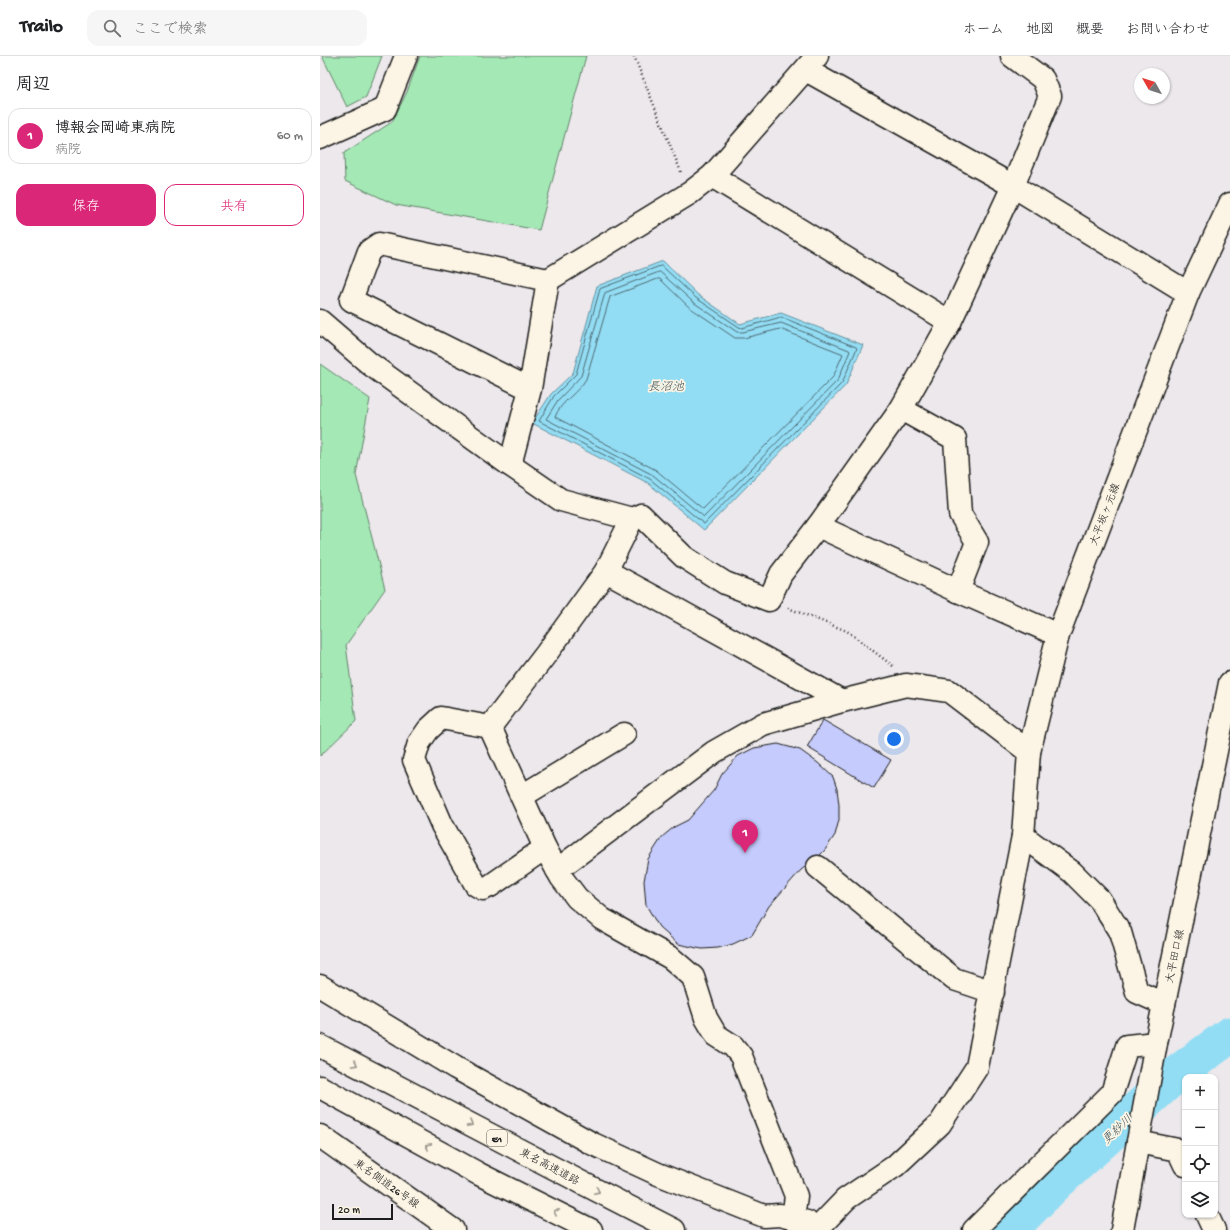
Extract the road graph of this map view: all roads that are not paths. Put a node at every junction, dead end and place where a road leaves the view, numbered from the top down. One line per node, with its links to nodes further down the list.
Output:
1 (406, 56): 4 (main road)
2 (1012, 56): 6 (main road)
3 (811, 63): 5 (main road); 6 (main road)
4 (320, 138)
5 (712, 176): 8 (main road); 11 (main road)
6 (1013, 186): 9 (main road); 11 (main road)
7 (1230, 204): 9 (main road, 大平坂ヶ元線)
8 (548, 280): 12 (main road); 12 (main road)
9 (1188, 293): 19 (main road, 大平坂ヶ元線)
10 (320, 321): 14 (main road)
11 (950, 322): 13 (main road)
12 (530, 388): 14 (main road)
13 (901, 409): 16 (main road); 18 (main road)
14 (510, 465): 15 (main road)
15 (632, 519): 16 (main road); 17 (main road)
16 (818, 526): 18 (main road)
17 (606, 571): 21 (main road); 22 (main road)
18 (958, 591): 19 (main road)
19 (1058, 635): 24 (main road, 大平坂ヶ元線)
20 (1230, 683): 32 (main road, 大平田口線)
21 (842, 701): 24 (main road); 29 (main road)
22 (490, 727): 25 (main road); 27 (main road)
23 (624, 734): 25 (main road)
24 (1029, 752): 26 (main road, 大平坂ヶ元線)
25 (522, 796): 27 (main road)
26 (1023, 836): 31 (main road, 大平坂ヶ元線); 32 (main road)
27 (545, 848): 29 (main road)
28 (818, 867): 31 (main road)
29 (557, 870): 39 (main road)
30 (320, 986): 41 (main road)
31 (993, 992): 42 (main road, 大平坂ヶ元線)
32 (1164, 1004): 34 (main road, 大平田口線)
33 (320, 1046): 45 (main road, 東名高速道路 / E1, one-way to 45)
34 (1154, 1053): 37 (main road, 大平田口線); 46 (main road)
35 (320, 1088): 44 (main road, one-way to 35)
36 (320, 1136): 43 (main road, 東名側道26号線)
37 (1138, 1142): 38 (main road); 47 (main road, 大平田口線)
38 (1182, 1159)
39 (793, 1218): 41 (main road); 42 (main road)
40 (1209, 1218): 48 (main road)
41 (758, 1223)
42 (827, 1228)
43 (453, 1230)
44 (591, 1230)
45 (674, 1230)
46 (974, 1230)
47 (1122, 1230)
48 (1214, 1230)

